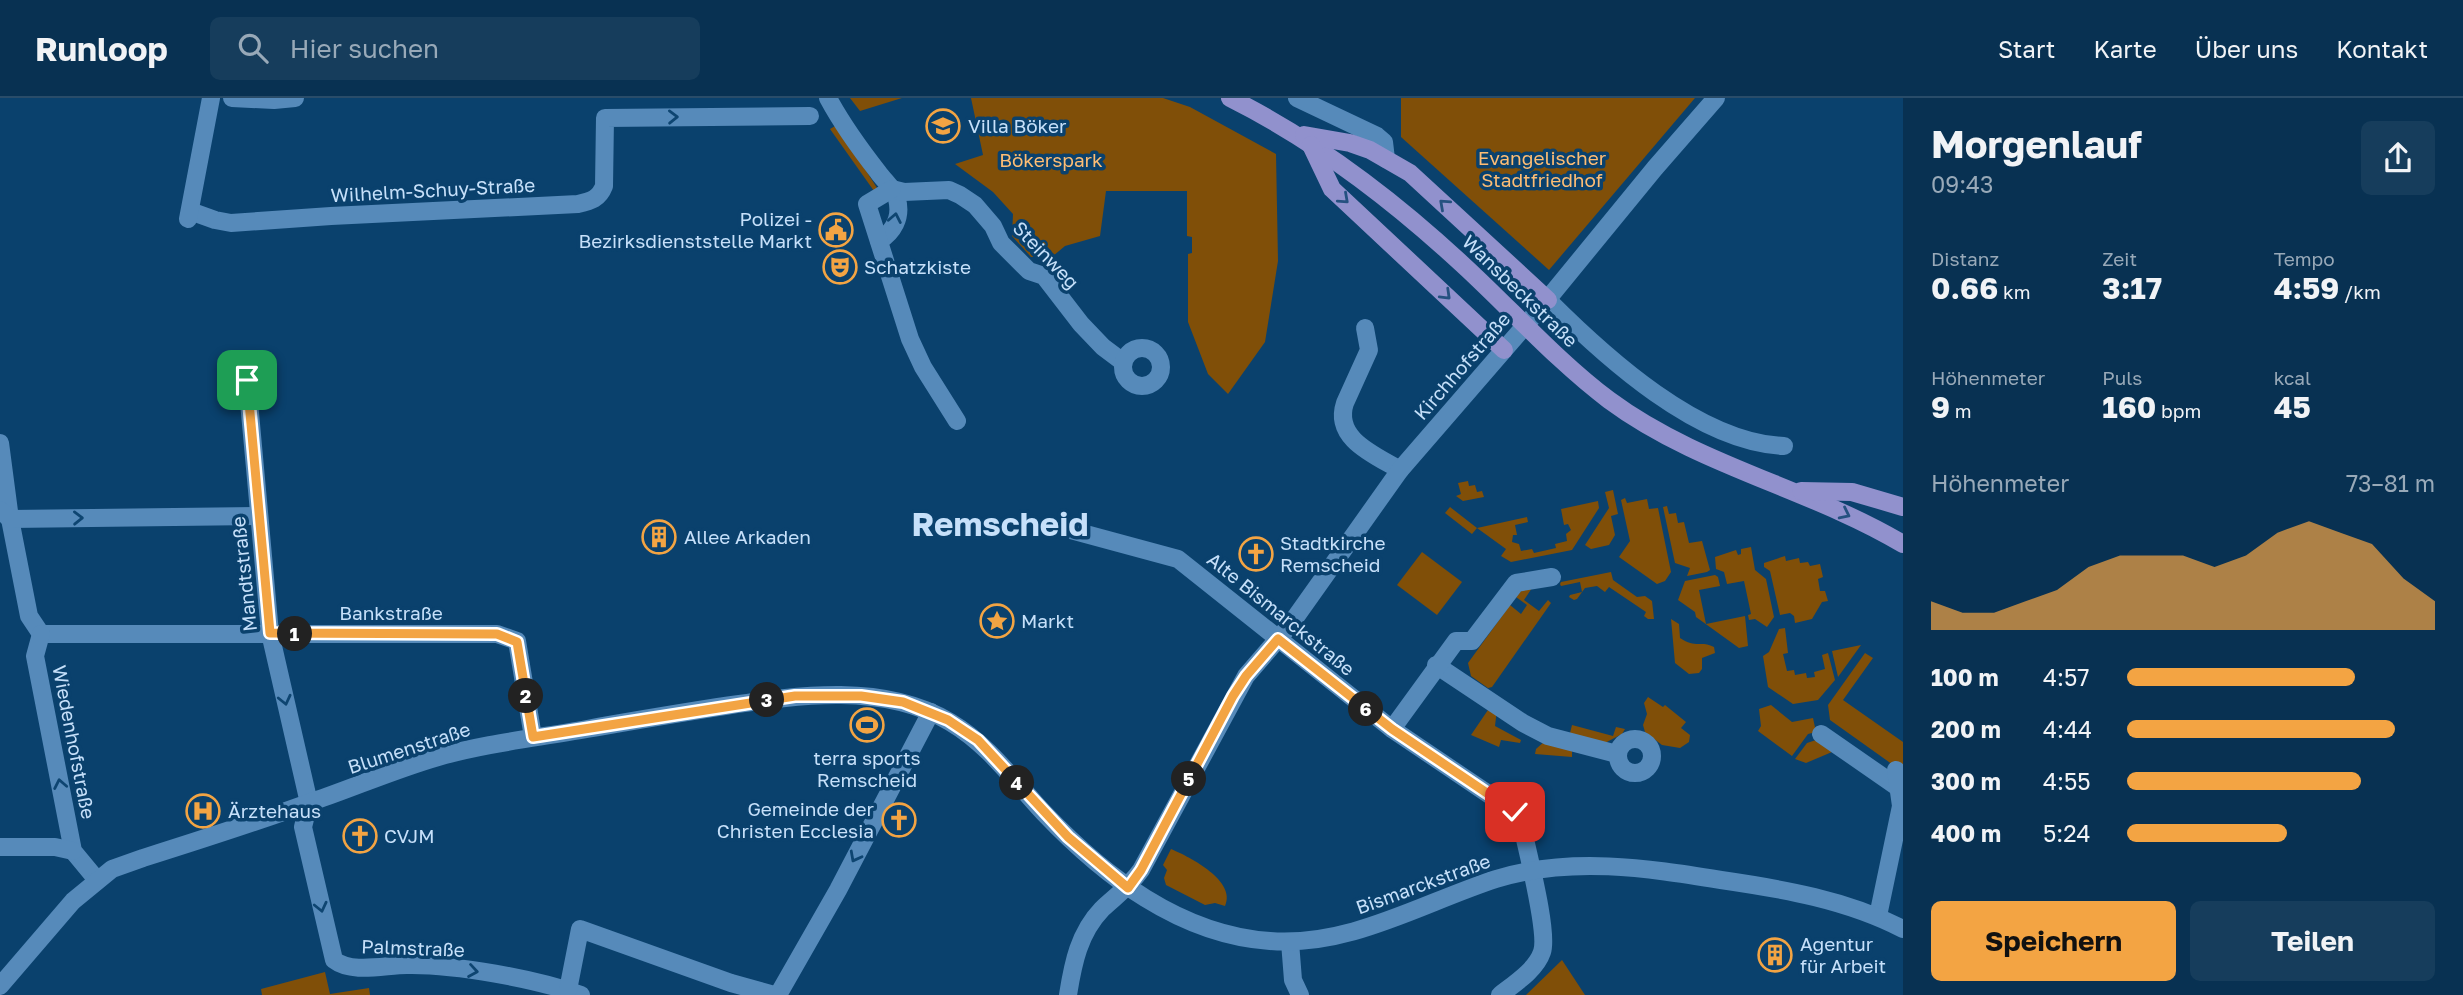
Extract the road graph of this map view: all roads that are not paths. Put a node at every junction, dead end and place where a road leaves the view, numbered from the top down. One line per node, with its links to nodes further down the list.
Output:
1 (211, 98): 8 (street, Wilhelm-Schuy-Straße, one-way to 8)
2 (232, 98): 3 (street)
3 (295, 98)
4 (828, 98): 11 (street)
5 (1230, 98): 9 (main road, Wansbeckstraße)
6 (1297, 98): 10 (street)
7 (1716, 98): 13 (street, Kirchhofstraße)
8 (810, 116)
9 (1303, 138): 10 (main road); 15 (main road, one-way to 15); 22 (main road, Wansbeckstraße)
10 (1386, 159): 13 (main road, one-way to 10)
11 (892, 189): 12 (street, one-way to 11); 12 (street); 16 (street, Steinweg)
12 (879, 241): 18 (street)
13 (1545, 303): 15 (street, Kirchhofstraße); 20 (street)
14 (1365, 328): 21 (street)
15 (1507, 347): 21 (street, Kirchhofstraße)
16 (1123, 362)
17 (247, 380): 25 (street, Mandtstraße)
18 (957, 421)
19 (0, 443): 24 (street, Wiedenhofstraße)
20 (1783, 446)
21 (1400, 470): 31 (street, Kirchhofstraße)
22 (1794, 491): 23 (main road, Wansbeckstraße); 27 (main road, Wansbeckstraße, one-way to 27)
23 (1903, 507)
24 (5, 514): 25 (street, one-way to 25); 30 (street, Wiedenhofstraße)
25 (259, 516): 29 (street, Mandtstraße)
26 (1056, 526): 31 (street, Alte Bismarckstraße)
27 (1903, 544)
28 (1552, 577): 32 (street)
29 (270, 633): 30 (street, Bankstraße); 36 (street, Bankstraße); 40 (street, Mandtstraße, one-way to 40)
30 (41, 634): 42 (street, Wiedenhofstraße, one-way to 30)
31 (1278, 639): 34 (street, Alte Bismarckstraße); 45 (street, Kirchhofstraße)
32 (1436, 665): 34 (street); 37 (street)
33 (931, 712): 36 (street, Blumenstraße); 45 (street); 51 (street, one-way to 51)
34 (1392, 729): 43 (street, Alte Bismarckstraße)
35 (1821, 734): 39 (street)
36 (533, 737): 40 (street, Blumenstraße)
37 (1618, 754)
38 (1896, 770): 39 (street)
39 (1899, 788): 46 (street)
40 (309, 803): 44 (street, Blumenstraße); 50 (street, Palmstraße, one-way to 50)
41 (0, 847): 42 (street)
42 (73, 851): 44 (street, Wiedenhofstraße)
43 (1530, 871): 46 (street, Bismarckstraße); 48 (street, Bismarckstraße); 54 (street, Alte Bismarckstraße)
44 (97, 880): 49 (street, Blumenstraße)
45 (1128, 888): 48 (street, Bismarckstraße); 52 (street, Kirchhofstraße)
46 (1878, 916): 47 (street, Bismarckstraße)
47 (1903, 929)
48 (1290, 942): 53 (street)
49 (0, 986)
50 (575, 993): 51 (street, Palmstraße)
51 (776, 995)
52 (1068, 995)
53 (1300, 995)
54 (1500, 995)

